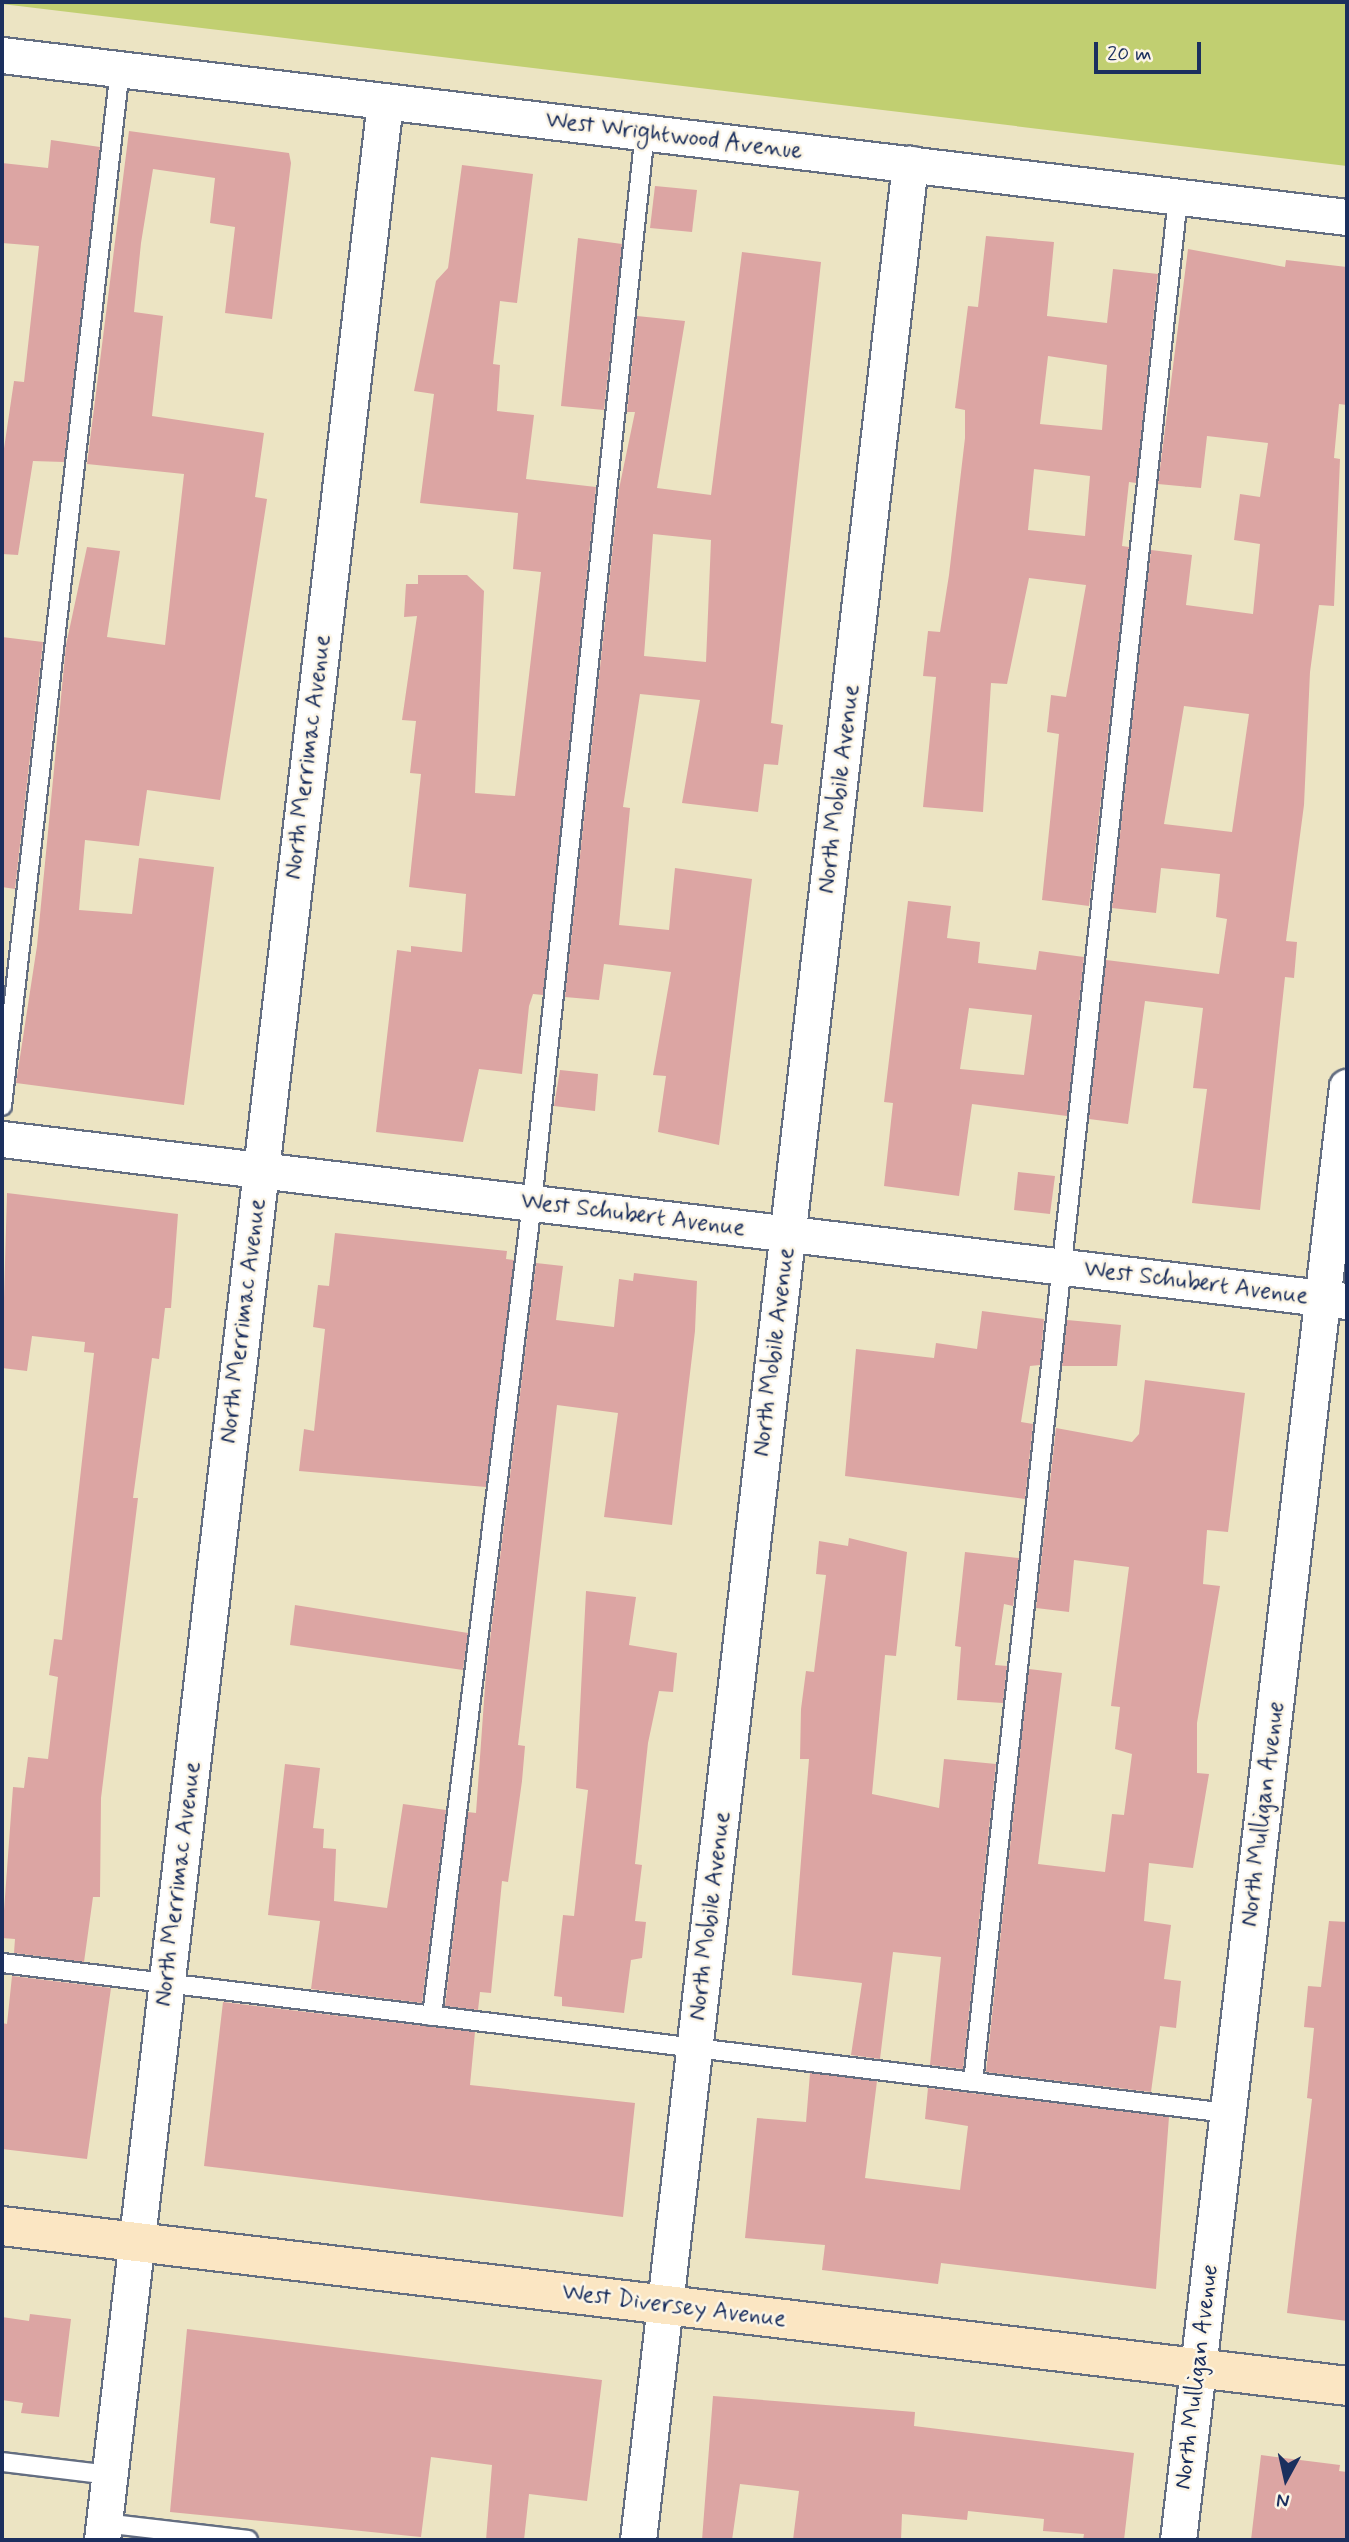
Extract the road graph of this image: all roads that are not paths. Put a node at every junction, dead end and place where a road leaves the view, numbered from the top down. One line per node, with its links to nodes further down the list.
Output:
1 (2, 55): 2 (street, West Wrightwood Avenue)
2 (120, 69): 3 (street, West Wrightwood Avenue); 9 (lane)
3 (384, 101): 4 (street, West Wrightwood Avenue); 11 (street, North Merrimac Avenue)
4 (645, 132): 5 (street, West Wrightwood Avenue); 12 (lane)
5 (910, 164): 6 (street, West Wrightwood Avenue); 13 (street, North Mobile Avenue)
6 (1178, 197): 7 (street, West Wrightwood Avenue); 14 (lane)
7 (1347, 217)
8 (1347, 1087): 15 (street, North Mulligan Avenue)
9 (2, 1106)
10 (2, 1139): 11 (street, West Schubert Avenue)
11 (260, 1170): 12 (street, West Schubert Avenue); 17 (street, North Merrimac Avenue)
12 (532, 1203): 13 (street, West Schubert Avenue); 18 (lane)
13 (788, 1234): 14 (street, West Schubert Avenue); 19 (street, North Mobile Avenue)
14 (1063, 1267): 15 (street, West Schubert Avenue); 20 (lane)
15 (1336, 1300): 21 (street, North Mulligan Avenue)
16 (2, 1963): 17 (lane)
17 (166, 1983): 18 (lane); 23 (street, North Merrimac Avenue)
18 (432, 2016): 19 (lane)
19 (694, 2048): 20 (lane); 24 (street, North Mobile Avenue)
20 (973, 2082): 21 (lane)
21 (1228, 2113): 25 (street, North Mulligan Avenue)
22 (2, 2226): 23 (main road, West Diversey Avenue)
23 (136, 2242): 24 (main road, West Diversey Avenue); 28 (street, North Merrimac Avenue)
24 (665, 2304): 25 (main road, West Diversey Avenue); 31 (street, North Mobile Avenue)
25 (1198, 2368): 26 (main road, West Diversey Avenue); 32 (street, North Mulligan Avenue)
26 (1347, 2386)
27 (2, 2462): 28 (lane)
28 (109, 2475): 29 (street, North Merrimac Avenue)
29 (103, 2532): 30 (lane)
30 (248, 2540)
31 (638, 2540)
32 (1178, 2540)

